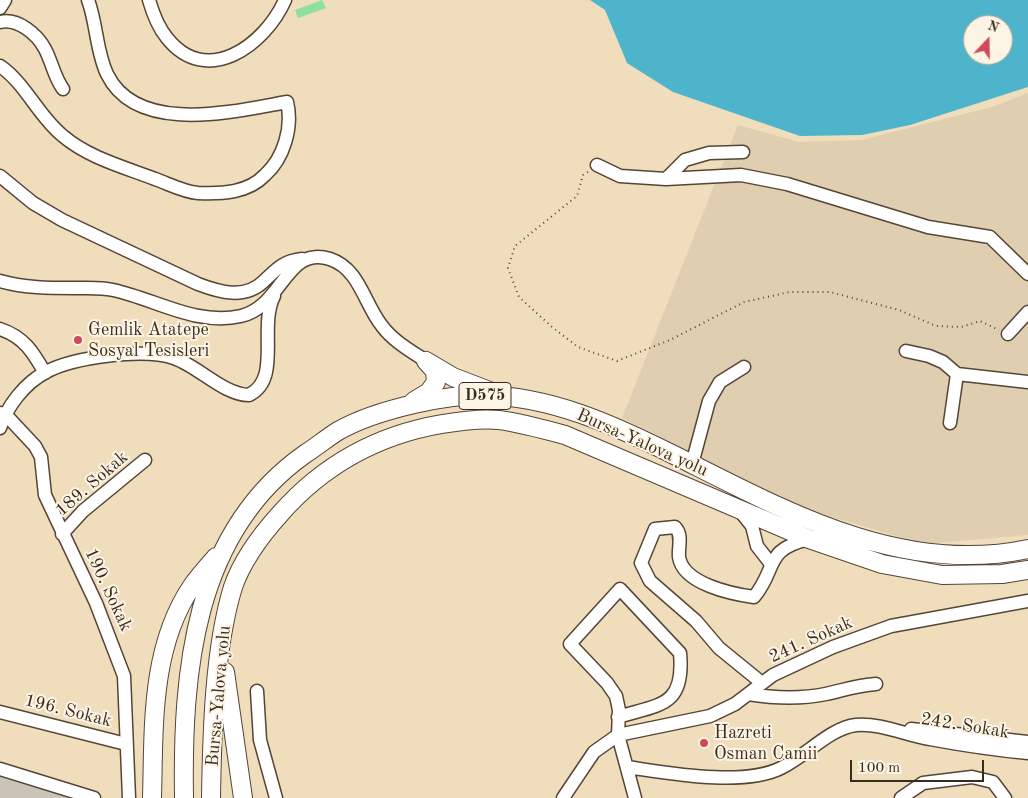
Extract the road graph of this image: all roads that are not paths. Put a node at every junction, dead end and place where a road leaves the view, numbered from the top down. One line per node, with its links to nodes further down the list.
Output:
1 (5, 0): 5 (street)
2 (88, 0): 7 (street)
3 (149, 0): 4 (street)
4 (285, 0)
5 (0, 8)
6 (0, 22): 8 (street)
7 (0, 66)
8 (62, 89)
9 (743, 152): 12 (street)
10 (597, 165): 12 (street)
11 (0, 176): 13 (street)
12 (666, 179): 14 (street)
13 (310, 258): 16 (street); 21 (street)
14 (1028, 274)
15 (0, 281): 16 (street)
16 (276, 291): 23 (street)
17 (1028, 312): 19 (street)
18 (0, 329): 23 (street)
19 (1008, 334)
20 (906, 352): 24 (street)
21 (426, 361): 26 (highway); 27 (highway)
22 (744, 367): 34 (street)
23 (45, 373): 28 (street)
24 (957, 374): 25 (street); 29 (street)
25 (1028, 382)
26 (504, 397): 27 (highway, Bursa-Yalova yolu / D575); 31 (highway, Bursa-Yalova yolu / D575)
27 (408, 406): 38 (highway, Bursa-Yalova yolu / D575)
28 (3, 414): 30 (street); 36 (street, 190. Sokak)
29 (950, 423)
30 (0, 428)
31 (640, 438): 33 (highway); 34 (highway, Bursa-Yalova yolu / D575)
32 (145, 460): 36 (street, 189. Sokak)
33 (630, 463): 35 (highway, Bursa-Yalova yolu / D575); 43 (highway, Bursa-Yalova yolu / D575)
34 (692, 464): 39 (highway, Bursa-Yalova yolu / D575)
35 (738, 508): 37 (highway, Bursa-Yalova yolu / D575); 40 (street)
36 (62, 534): 53 (street, 190. Sokak)
37 (809, 539): 40 (street); 41 (highway, Bursa-Yalova yolu / D575)
38 (226, 545): 59 (highway); 60 (highway, Bursa-Yalova yolu / D575)
39 (1028, 549)
40 (771, 564): 44 (street)
41 (1028, 570)
42 (1028, 601): 44 (street, 241. Sokak)
43 (221, 643): 61 (highway, Bursa-Yalova yolu / D575); 62 (highway)
44 (762, 683): 47 (street, 241. Sokak)
45 (876, 684): 47 (street)
46 (257, 691): 63 (street)
47 (748, 694): 51 (street, 241. Sokak)
48 (0, 712): 53 (street, 196. Sokak)
49 (618, 717): 49 (street); 51 (street)
50 (897, 730): 52 (street, 242. Sokak); 54 (street, 242. Sokak); 55 (street, 242. Sokak)
51 (618, 735): 55 (street); 64 (street)
52 (1028, 742)
53 (126, 744): 58 (street, 190. Sokak)
54 (1028, 753)
55 (627, 767): 65 (street)
56 (0, 769): 57 (street)
57 (94, 798)
58 (129, 798)
59 (152, 798)
60 (184, 798)
61 (211, 798)
62 (243, 798)
63 (276, 798)
64 (563, 798)
65 (635, 798)
66 (901, 798): 67 (street)
67 (1005, 798)

